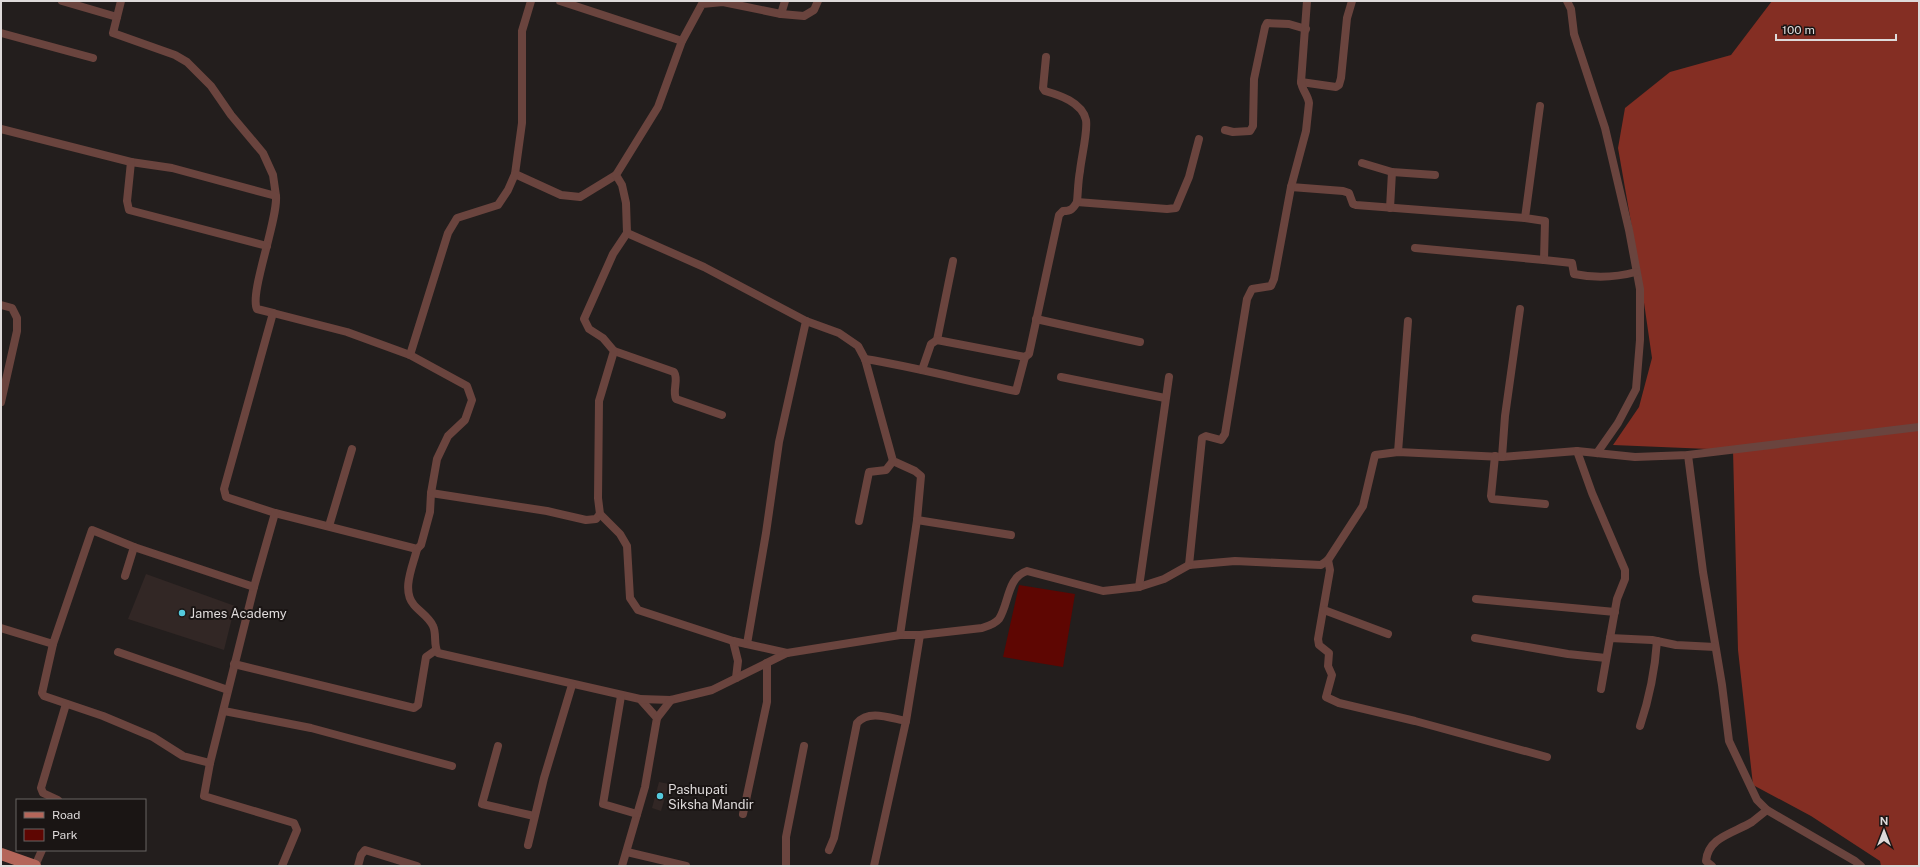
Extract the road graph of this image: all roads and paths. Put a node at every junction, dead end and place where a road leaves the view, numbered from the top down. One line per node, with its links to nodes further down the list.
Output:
1 (62, 1): 11 (street)
2 (122, 1): 11 (street)
3 (531, 1): 25 (street)
4 (560, 1): 14 (street)
5 (785, 1): 10 (street)
6 (818, 1): 10 (street)
7 (1307, 1): 12 (street)
8 (1352, 1): 17 (street)
9 (1567, 1): 38 (street)
10 (781, 14): 14 (street)
11 (117, 17): 29 (street)
12 (1306, 28): 17 (street); 20 (street)
13 (1, 33): 16 (street)
14 (682, 41): 26 (street)
15 (1046, 57): 30 (street)
16 (93, 58)
17 (1301, 82): 28 (street)
18 (1540, 106): 32 (street)
19 (1, 129): 22 (street)
20 (1225, 130)
21 (1199, 139): 30 (street)
22 (131, 162): 29 (street); 34 (street)
23 (1362, 163): 24 (street)
24 (1392, 172): 27 (street); 31 (street)
25 (515, 174): 26 (street); 48 (street)
26 (616, 175): 33 (street)
27 (1435, 175)
28 (1291, 187): 31 (street); 76 (street)
29 (276, 196): 34 (street)
30 (1077, 202): 42 (street)
31 (1390, 208): 32 (street)
32 (1525, 218): 36 (street)
33 (627, 233): 43 (street); 47 (street)
34 (267, 246): 41 (street)
35 (1415, 248): 36 (street)
36 (1544, 260): 38 (street)
37 (953, 261): 45 (street)
38 (1636, 272): 61 (street)
39 (1, 305): 55 (street)
40 (1520, 309): 63 (street)
41 (273, 314): 48 (street); 67 (street)
42 (1036, 319): 46 (street); 49 (street)
43 (806, 321): 50 (street); 92 (street)
44 (1408, 321): 60 (street)
45 (937, 340): 49 (street); 51 (street)
46 (1140, 342)
47 (614, 351): 56 (street); 68 (street)
48 (410, 355): 65 (street)
49 (1025, 357): 51 (street)
50 (865, 359): 51 (street); 64 (street)
51 (922, 370)
52 (1061, 377): 54 (street)
53 (1169, 377): 54 (street)
54 (1165, 398): 79 (street)
55 (1, 402)
56 (722, 416)
57 (1919, 428): 62 (street)
58 (352, 449): 71 (street)
59 (1577, 451): 61 (street); 63 (street); 82 (street)
60 (1398, 452): 63 (street); 75 (street)
61 (1597, 453): 62 (street)
62 (1688, 455): 93 (street)
63 (1499, 456): 66 (street)
64 (893, 461): 69 (street); 70 (street)
65 (431, 493): 68 (street); 74 (street)
66 (1545, 504)
67 (275, 513): 71 (street); 78 (street)
68 (600, 514): 89 (street)
69 (917, 520): 72 (street); 85 (street)
70 (859, 521)
71 (329, 526): 74 (street)
72 (1011, 535)
73 (134, 546): 77 (street); 78 (street); 91 (street)
74 (417, 548): 94 (street)
75 (1328, 560): 76 (street); 81 (street)
76 (1189, 565): 79 (street)
77 (125, 576)
78 (254, 587): 99 (street)
79 (1139, 587): 86 (street)
80 (1476, 599): 82 (street)
81 (1324, 610): 84 (street); 114 (street)
82 (1615, 612): 88 (street)
83 (1, 628): 91 (street)
84 (1388, 634)
85 (900, 635): 86 (street); 96 (street)
86 (920, 635): 110 (street)
87 (1475, 638): 97 (street)
88 (1610, 638): 90 (street); 97 (street)
89 (733, 641): 92 (street); 100 (street)
90 (1657, 641): 93 (street); 111 (street)
91 (52, 644): 107 (street)
92 (747, 644): 96 (street)
93 (1715, 648): 118 (street)
94 (436, 650): 99 (street); 101 (street)
95 (118, 652): 103 (street)
96 (787, 653): 98 (street)
97 (1606, 658): 102 (street)
98 (767, 663): 100 (street); 120 (street)
99 (234, 664): 103 (street)
100 (736, 678): 106 (street)
101 (572, 684): 104 (street); 121 (street)
102 (1600, 689)
103 (228, 690): 108 (street)
104 (621, 696): 105 (street); 119 (street)
105 (640, 699): 106 (street); 109 (street)
106 (671, 700): 109 (street)
107 (66, 704): 115 (street); 117 (street)
108 (224, 711): 115 (street); 116 (street)
109 (657, 718): 119 (street)
110 (906, 721): 123 (street); 134 (street)
111 (1640, 726)
112 (498, 746): 121 (street)
113 (804, 746): 133 (street)
114 (1547, 757)
115 (210, 763): 128 (street)
116 (452, 766)
117 (56, 799)
118 (1767, 810): 135 (street); 136 (street)
119 (636, 814): 125 (street)
120 (743, 814)
121 (534, 816): 122 (street)
122 (528, 845)
123 (830, 850)
124 (42, 851): 127 (street)
125 (627, 852): 131 (street); 132 (street)
126 (1, 854): 127 (main road)
127 (35, 866)
128 (282, 866)
129 (358, 866): 130 (street)
130 (417, 866)
131 (622, 866)
132 (686, 866)
133 (786, 866)
134 (874, 866)
135 (1712, 866)
136 (1860, 866)

